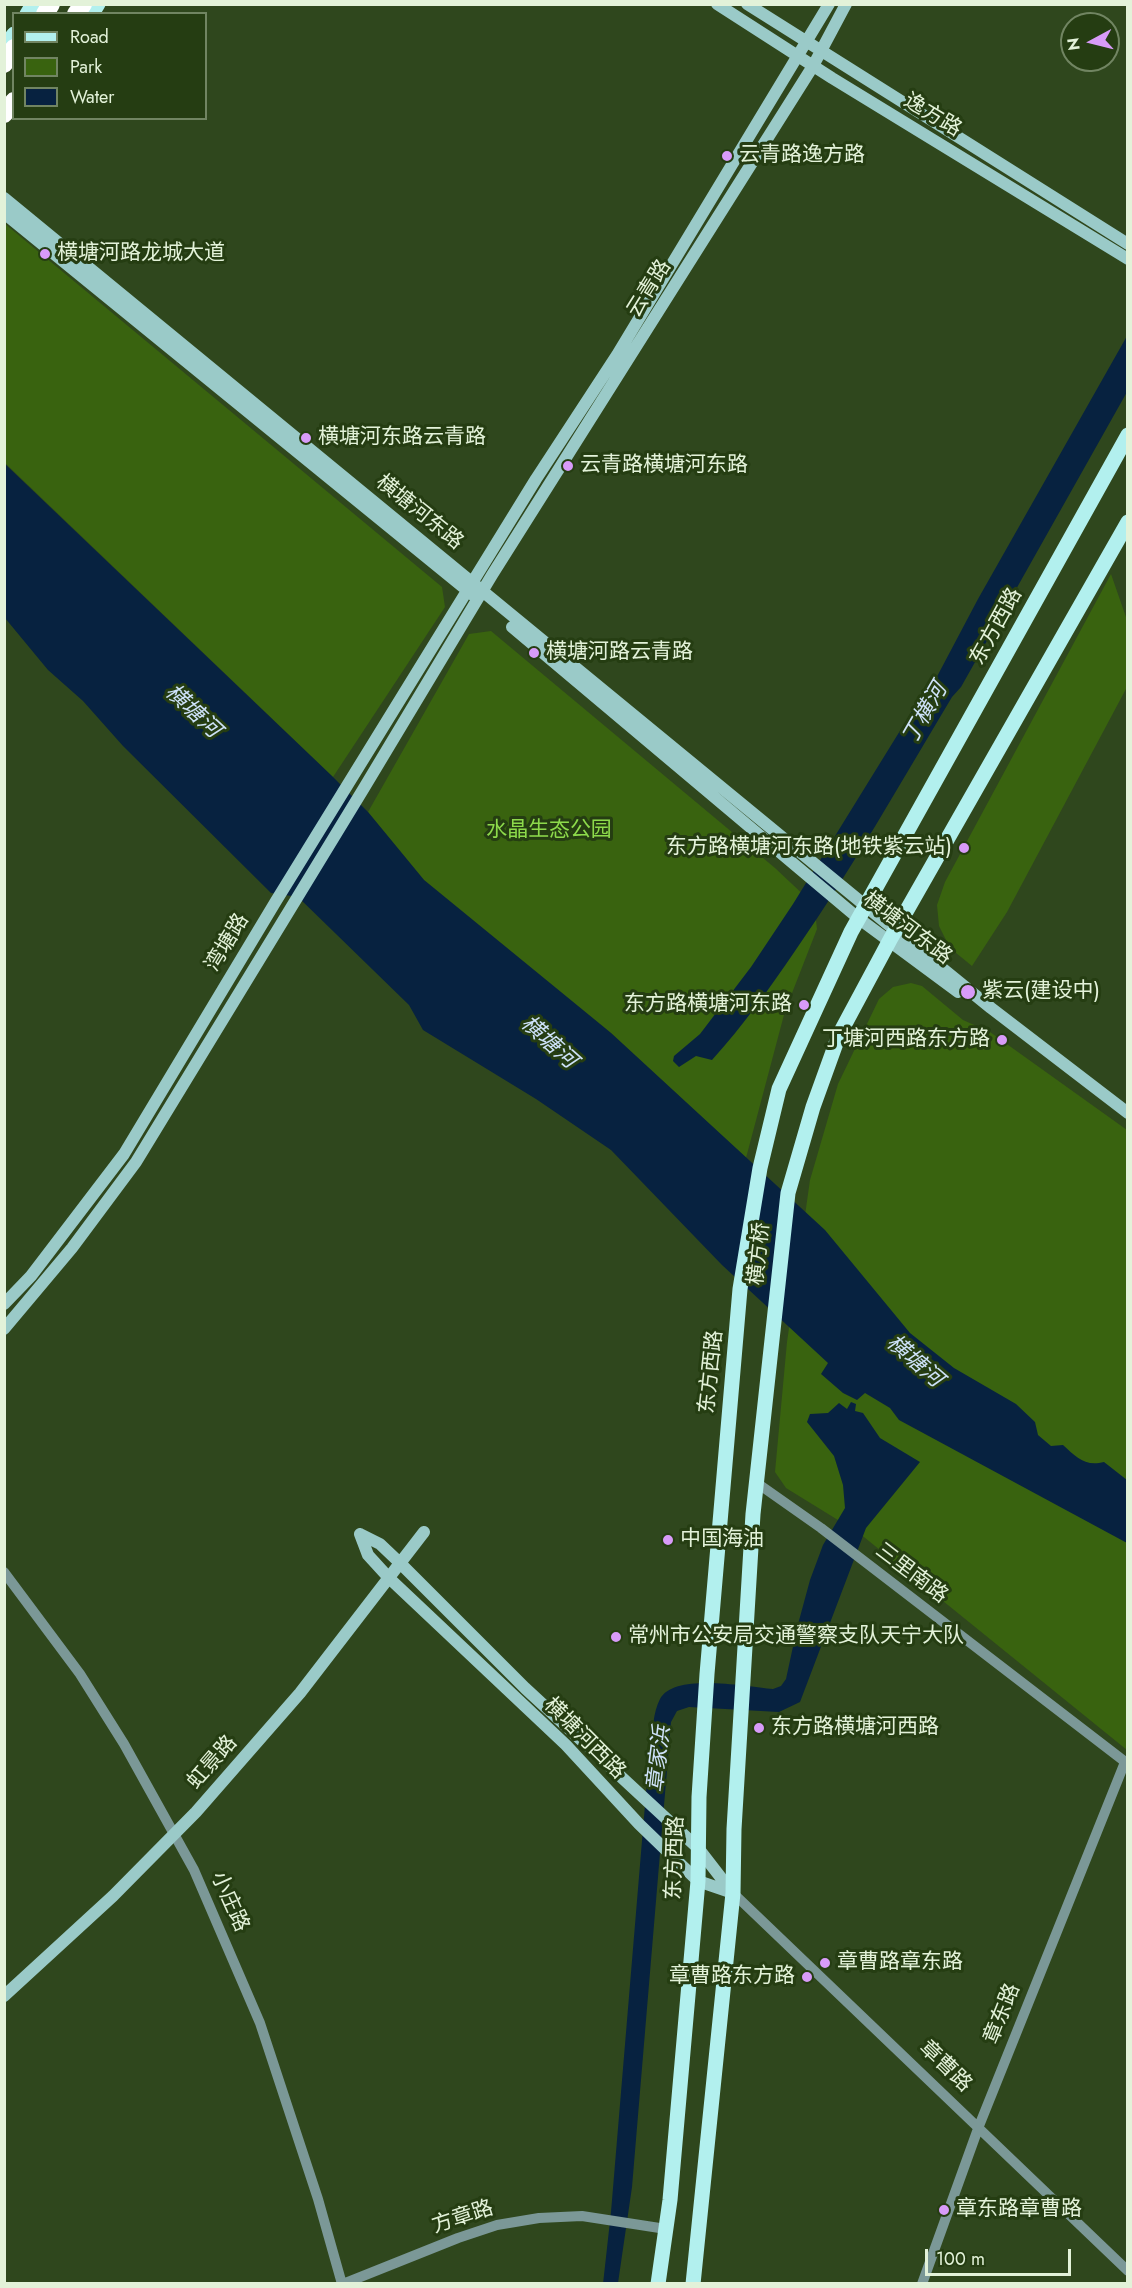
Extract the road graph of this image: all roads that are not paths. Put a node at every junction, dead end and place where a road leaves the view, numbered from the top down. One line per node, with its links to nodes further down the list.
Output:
1 (717, 4): 8 (street, 逸方路)
2 (747, 4): 5 (street, 逸方路)
3 (829, 4): 5 (street, 云青路)
4 (846, 4): 6 (street, 云青路)
5 (807, 42): 6 (street, 逸方路); 8 (street, 云青路)
6 (821, 50): 10 (street, 云青路); 13 (street, 逸方路)
7 (12, 52): 9 (highway)
8 (798, 56): 10 (street, 逸方路); 17 (street, 云青路)
9 (4, 66)
10 (813, 66): 14 (street, 逸方路); 17 (street, 云青路)
11 (4, 198): 17 (street, 横塘河东路)
12 (4, 213): 17 (street, 横塘河东路)
13 (1128, 244)
14 (1128, 259)
15 (1128, 435): 19 (main road, 东方西路)
16 (1128, 522): 20 (main road)
17 (475, 590): 18 (street, 横塘河东路); 18 (street, 横塘河东路); 25 (street, 湾塘路); 26 (street)
18 (838, 892): 19 (street, 横塘河东路)
19 (862, 912): 20 (street, 横塘河东路); 23 (main road, 东方西路)
20 (892, 936): 21 (street, 横塘河东路); 22 (street, 横塘河东路); 27 (main road, 横方桥)
21 (1128, 1113)
22 (1128, 1123)
23 (760, 1168): 24 (main road, 横方桥)
24 (740, 1289): 34 (main road, 东方西路)
25 (4, 1304)
26 (4, 1329)
27 (757, 1483): 32 (street, 三里南路); 36 (main road)
28 (424, 1532): 29 (street, 虹景路)
29 (400, 1563): 31 (street, 虹景路); 31 (street, 横塘河西路); 34 (street, 横塘河西路)
30 (4, 1572): 33 (street, 小庄路)
31 (388, 1578): 33 (street, 虹景路); 35 (street, 横塘河西路)
32 (1126, 1763): 38 (street, 章东路)
33 (174, 1834): 37 (street, 虹景路); 41 (street, 小庄路)
34 (698, 1848): 35 (main road, 东方西路); 36 (street, 横塘河西路)
35 (698, 1881): 36 (street, 横塘河西路); 39 (main road, 东方西路)
36 (733, 1893): 38 (street, 章曹路); 43 (main road)
37 (4, 1996)
38 (979, 2126): 40 (street, 章曹路); 44 (street, 章东路)
39 (666, 2229): 41 (street, 方章路); 42 (main road, 东方西路)
40 (1128, 2271)
41 (342, 2283)
42 (658, 2283)
43 (693, 2283)
44 (922, 2283)

